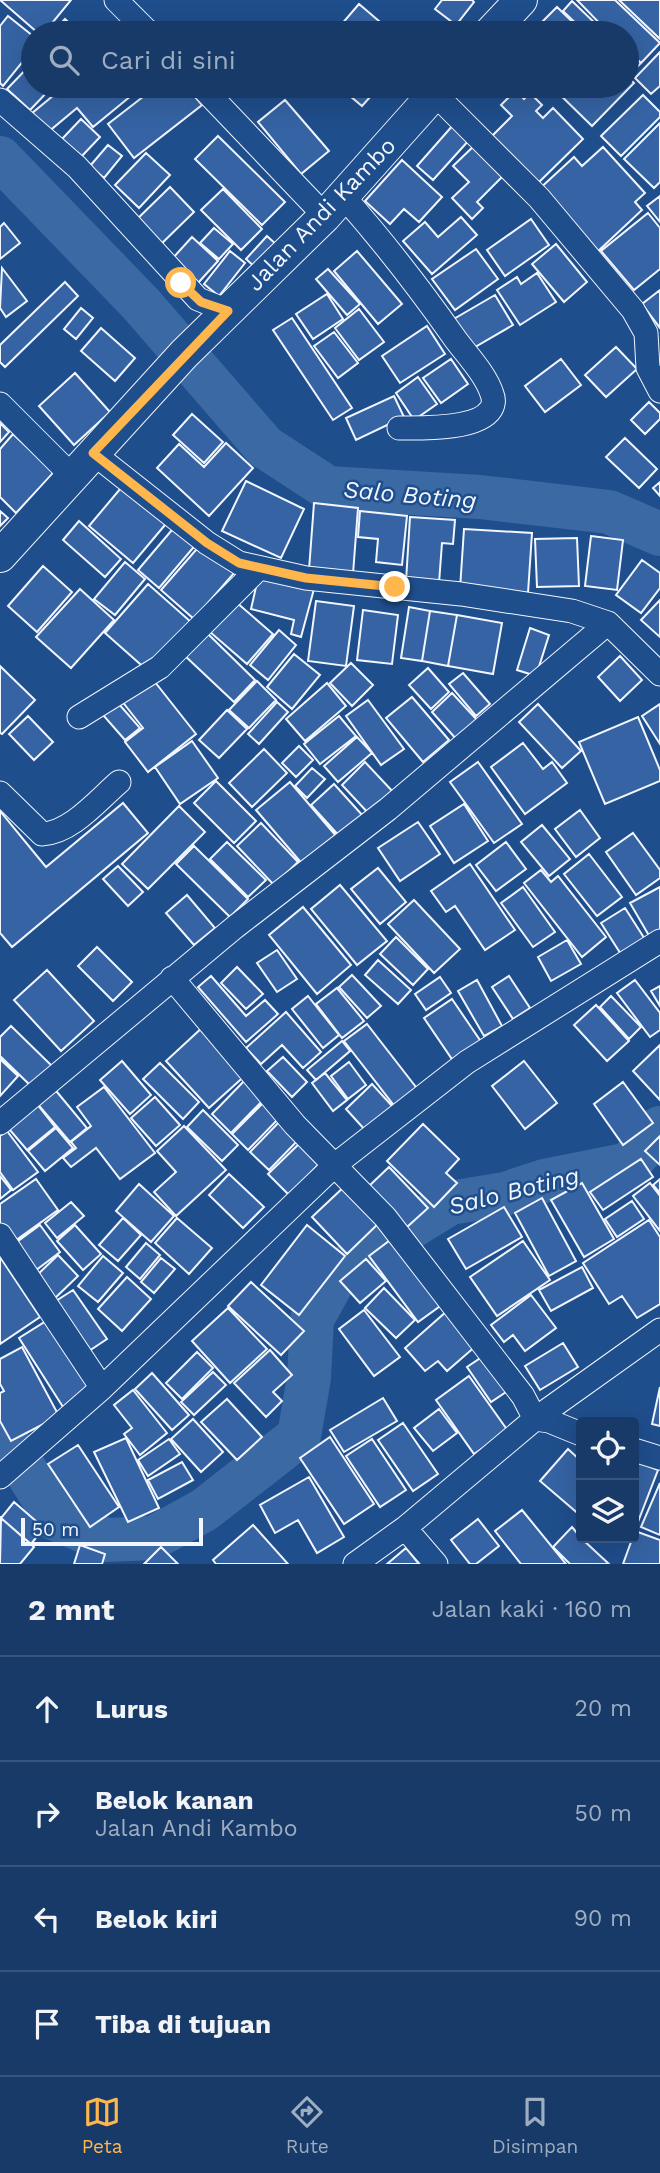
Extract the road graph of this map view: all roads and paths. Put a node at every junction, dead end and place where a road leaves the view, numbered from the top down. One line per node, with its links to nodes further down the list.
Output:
1 (116, 0): 3 (street)
2 (521, 0): 4 (street)
3 (137, 21)
4 (501, 21)
5 (214, 98): 9 (street)
6 (429, 98): 9 (street, Jalan Andi Kambo)
7 (445, 98): 11 (street)
8 (0, 100): 10 (street)
9 (334, 206): 10 (street, Jalan Andi Kambo); 13 (street)
10 (221, 317): 14 (street, Jalan Andi Kambo)
11 (660, 391)
12 (0, 404): 14 (street)
13 (398, 428)
14 (83, 464): 15 (street, Jalan Andi Kambo); 16 (street)
15 (0, 556)
16 (259, 568): 17 (street); 19 (street)
17 (608, 623): 18 (street); 23 (street)
18 (660, 674)
19 (79, 717)
20 (119, 782): 21 (street)
21 (0, 793)
22 (660, 941): 25 (street)
23 (172, 978): 24 (street); 25 (street)
24 (0, 1123)
25 (336, 1164): 28 (street); 29 (street)
26 (0, 1235): 28 (street)
27 (660, 1330): 29 (street)
28 (102, 1388): 33 (street)
29 (535, 1419): 30 (street); 34 (street)
30 (576, 1432)
31 (639, 1452): 32 (street)
32 (660, 1458)
33 (0, 1477)
34 (405, 1528): 35 (street); 36 (street)
35 (355, 1564)
36 (436, 1564)

